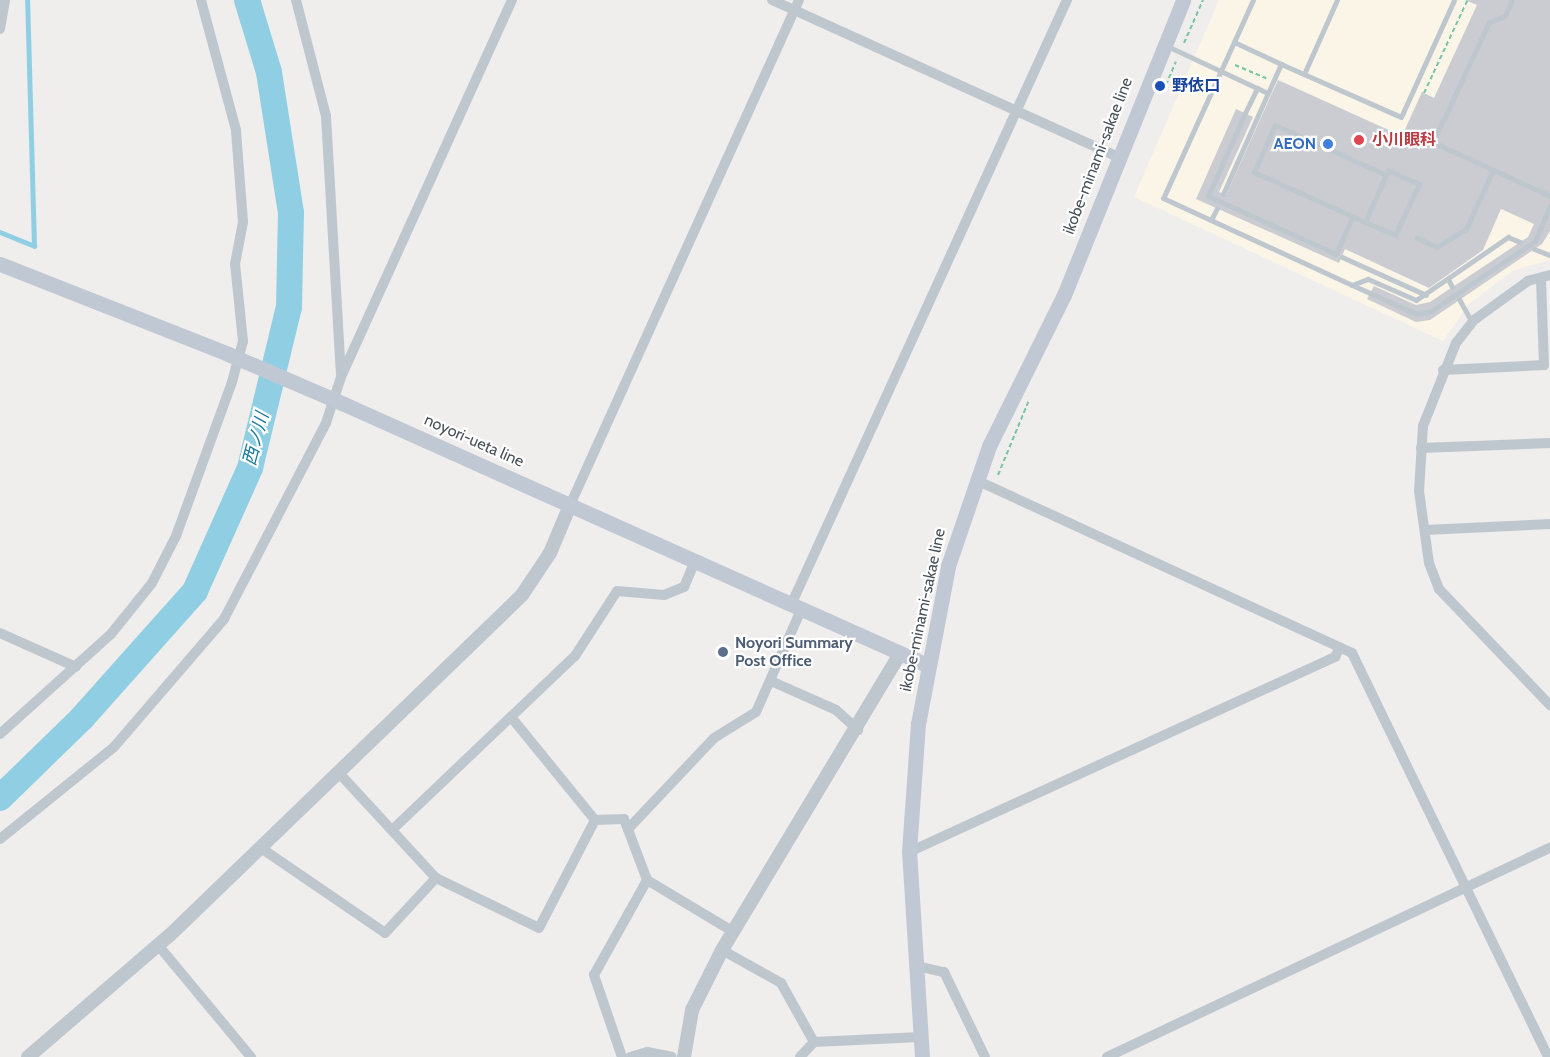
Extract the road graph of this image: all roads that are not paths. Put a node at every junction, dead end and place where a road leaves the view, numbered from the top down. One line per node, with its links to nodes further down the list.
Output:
1 (5, 0): 13 (street)
2 (201, 0): 59 (street)
3 (296, 0): 46 (street)
4 (512, 0): 46 (street)
5 (772, 0): 12 (street)
6 (1067, 0): 21 (street)
7 (1182, 0): 15 (main road, ikobe-minami-sakae line)
8 (1253, 0): 14 (lane)
9 (1337, 0): 18 (lane)
10 (1454, 0): 18 (lane)
11 (1512, 0): 23 (lane)
12 (796, 5): 21 (street); 50 (street)
13 (0, 29)
14 (1234, 42): 16 (lane); 17 (lane)
15 (1163, 44): 17 (lane); 22 (main road, ikobe-minami-sakae line)
16 (1281, 64): 18 (lane); 20 (lane)
17 (1221, 71): 19 (lane); 30 (lane)
18 (1304, 74)
19 (1257, 88): 20 (lane); 29 (lane, bridge)
20 (1268, 93): 25 (lane)
21 (1015, 113): 22 (street); 54 (street)
22 (1116, 156): 49 (main road, ikobe-minami-sakae line)
23 (1493, 170): 26 (lane); 32 (lane)
24 (1386, 175): 29 (lane); 31 (lane); 31 (lane)
25 (1223, 194)
26 (1550, 196)
27 (1550, 206): 40 (lane, bridge)
28 (1216, 208): 30 (lane)
29 (1353, 216): 31 (lane)
30 (1211, 220): 40 (lane)
31 (1365, 222)
32 (1417, 237)
33 (1520, 242): 39 (lane)
34 (1534, 249): 35 (lane)
35 (1550, 255)
36 (1342, 257): 42 (lane)
37 (0, 264): 50 (main road, noyori-ueta line, bridge)
38 (1546, 276): 44 (street); 45 (street)
39 (1448, 279): 41 (lane); 42 (lane)
40 (1352, 285): 42 (lane)
41 (1452, 287)
42 (1425, 295)
43 (1459, 300): 44 (lane)
44 (1472, 323): 45 (street)
45 (1443, 370): 48 (street)
46 (341, 376): 69 (street)
47 (1550, 443): 48 (street)
48 (1421, 448): 52 (street)
49 (976, 480): 56 (street); 58 (main road, ikobe-minami-sakae line)
50 (571, 503): 53 (main road, noyori-ueta line); 65 (street)
51 (1550, 524): 52 (street)
52 (1425, 531): 61 (street)
53 (695, 561): 54 (main road, noyori-ueta line); 62 (street)
54 (796, 608): 57 (main road, noyori-ueta line); 60 (street)
55 (0, 633): 59 (street)
56 (1340, 646): 72 (street); 75 (street)
57 (899, 656): 58 (main road, noyori-ueta line); 63 (street)
58 (927, 665): 72 (main road, ikobe-minami-sakae line)
59 (76, 667): 64 (street)
60 (771, 681): 63 (street); 67 (street)
61 (1550, 705)
62 (511, 717): 66 (street); 68 (street)
63 (858, 730): 76 (street)
64 (0, 734)
65 (339, 773): 68 (street); 70 (street)
66 (595, 820): 67 (street); 73 (street)
67 (628, 829): 74 (street)
68 (392, 830): 73 (street)
69 (0, 839)
70 (261, 848): 73 (street); 77 (street)
71 (1550, 848): 75 (street)
72 (909, 852): 79 (main road, ikobe-minami-sakae line)
73 (436, 878)
74 (647, 880): 76 (street); 84 (street)
75 (1468, 888): 91 (street); 92 (street)
76 (734, 932): 78 (street)
77 (158, 945): 82 (street); 83 (street)
78 (722, 950): 81 (street); 87 (street)
79 (917, 966): 80 (main road, ikobe-minami-sakae line); 90 (street)
80 (920, 1037): 81 (street); 89 (main road, ikobe-minami-sakae line)
81 (814, 1042): 88 (street)
82 (28, 1057)
83 (251, 1057)
84 (622, 1057)
85 (630, 1057): 86 (street)
86 (672, 1057)
87 (684, 1057)
88 (800, 1057)
89 (922, 1057)
90 (985, 1057)
91 (1107, 1057)
92 (1548, 1057)

